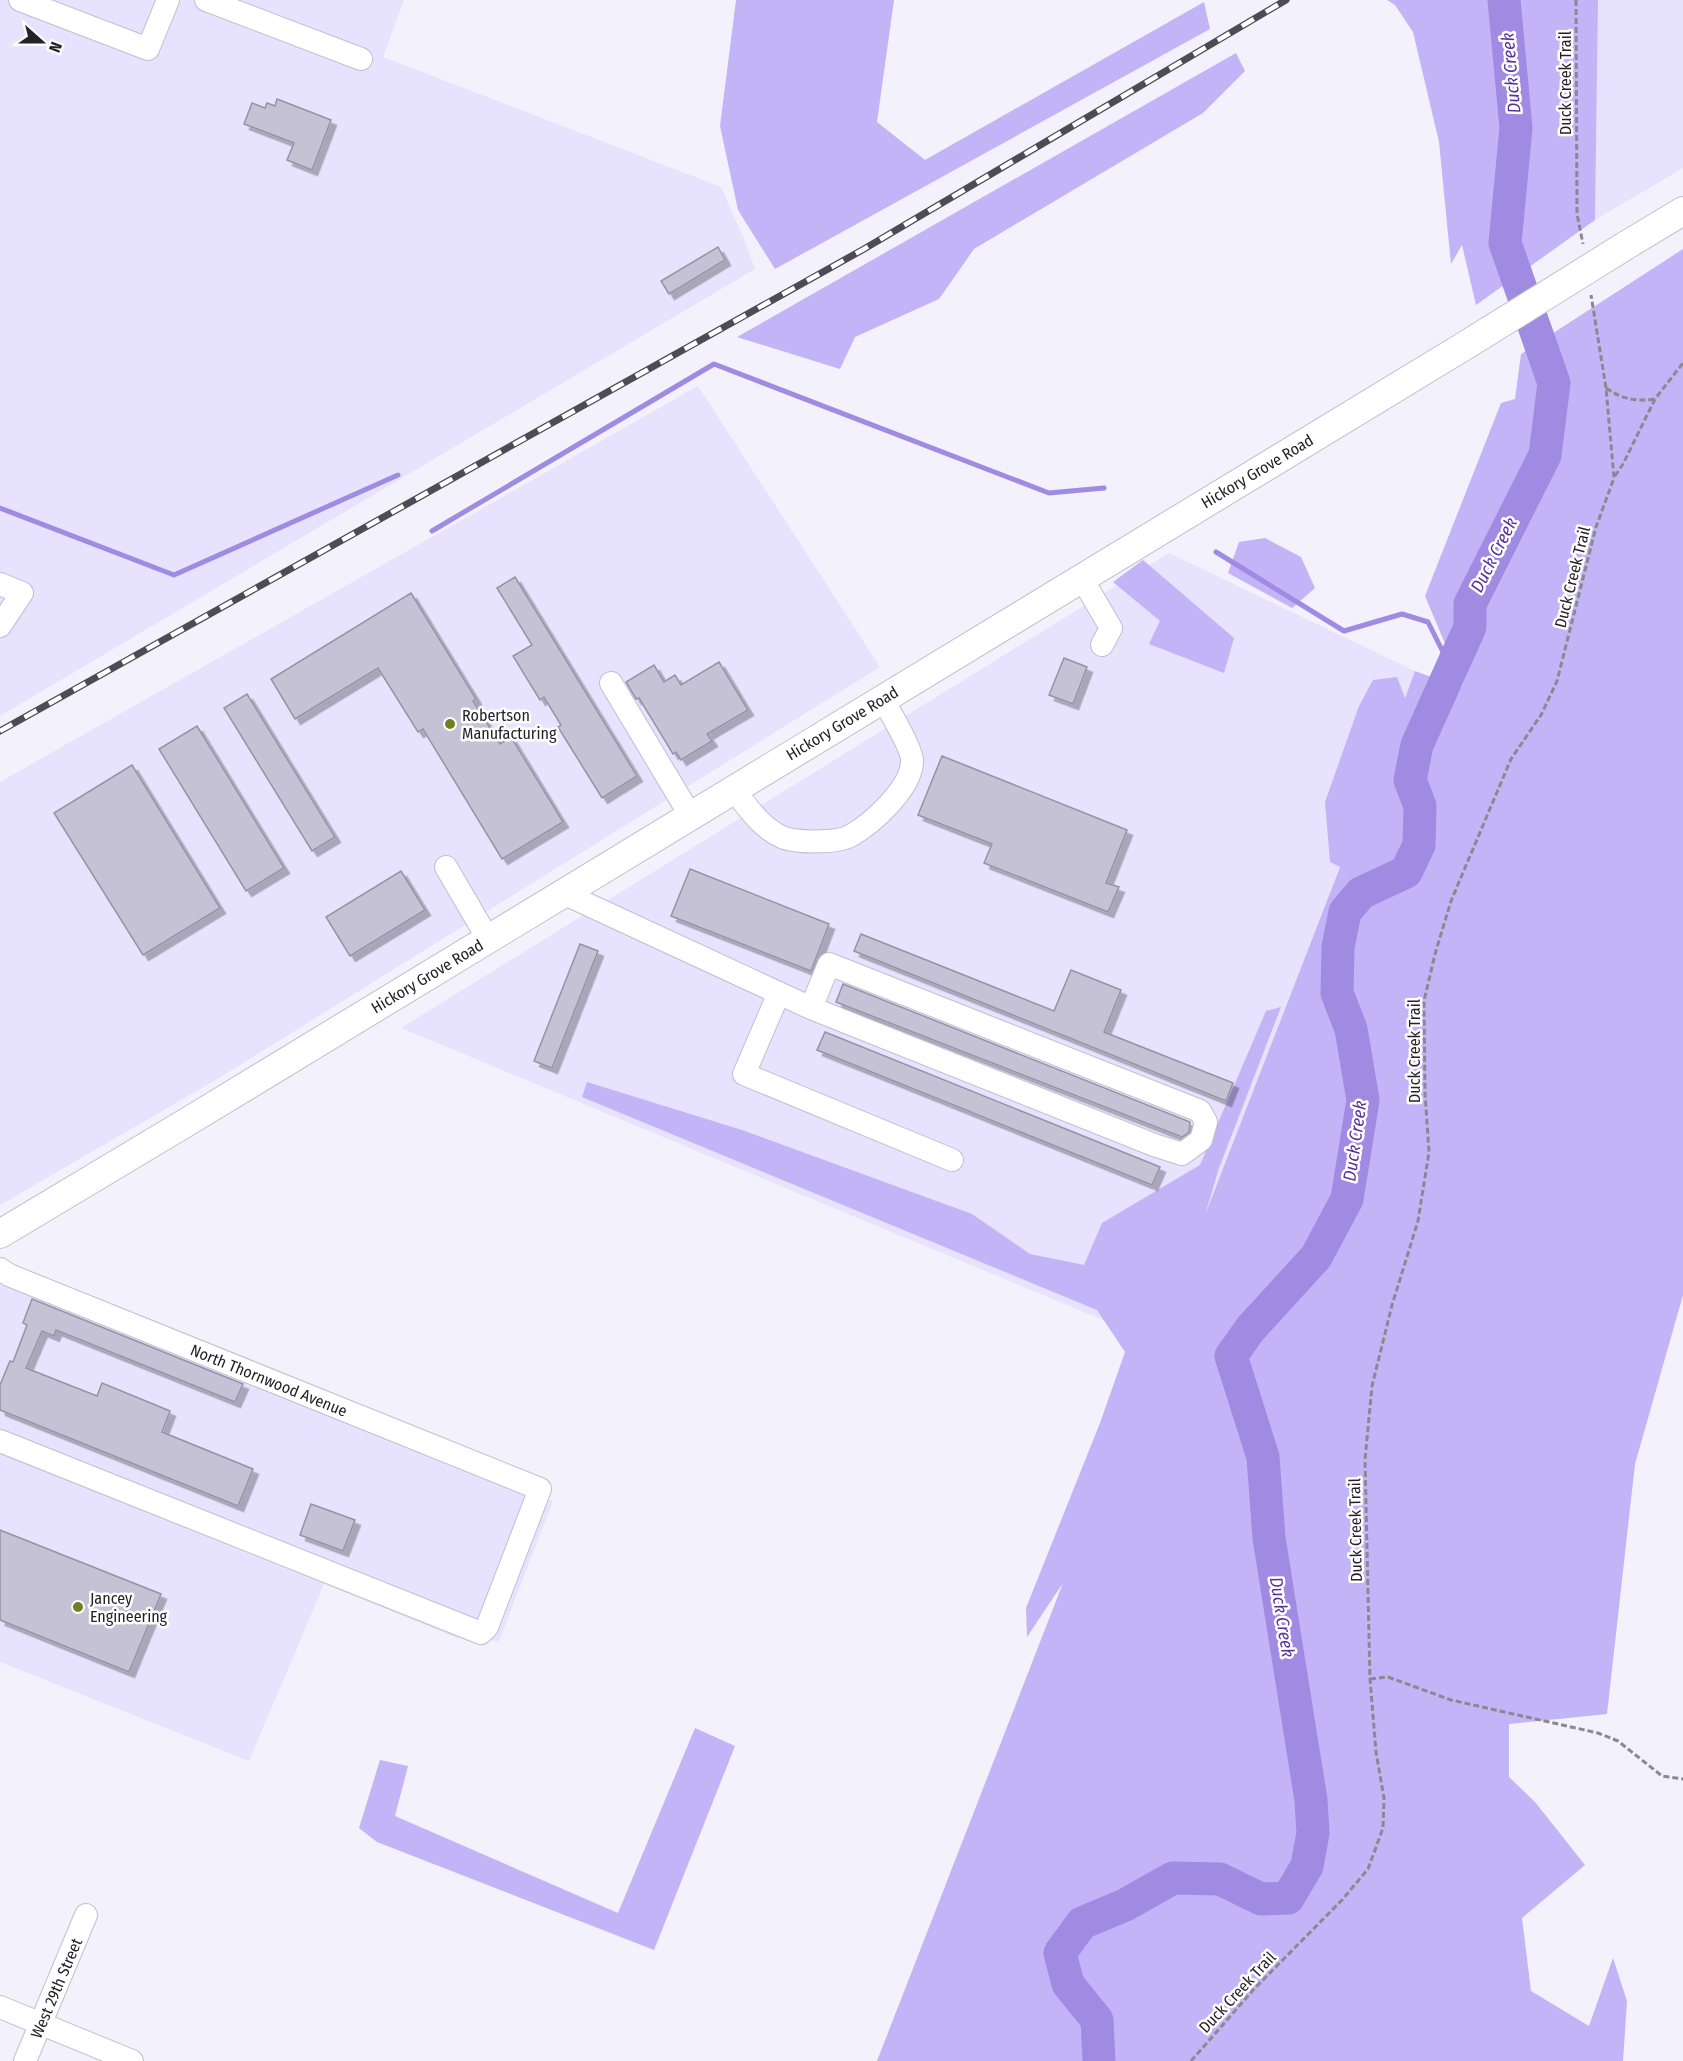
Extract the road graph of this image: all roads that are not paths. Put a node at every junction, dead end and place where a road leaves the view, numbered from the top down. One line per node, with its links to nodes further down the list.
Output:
1 (20, 0): 2 (street)
2 (168, 0)
3 (206, 0): 4 (street)
4 (361, 59)
5 (1683, 211): 6 (main road, Hickory Grove Road, bridge)
6 (1081, 577): 9 (street); 11 (main road, Hickory Grove Road)
7 (0, 584): 8 (street)
8 (0, 626)
9 (1102, 645)
10 (611, 683): 13 (street)
11 (882, 698): 12 (main road, Hickory Grove Road); 12 (street)
12 (733, 789): 13 (main road, Hickory Grove Road)
13 (690, 815): 15 (main road, Hickory Grove Road)
14 (446, 867): 16 (street)
15 (562, 893): 16 (main road, Hickory Grove Road); 17 (street)
16 (488, 939): 20 (main road, Hickory Grove Road)
17 (779, 993): 18 (street); 19 (street)
18 (811, 1008): 18 (street)
19 (952, 1160)
20 (0, 1234)
21 (0, 1269): 22 (street, North Thornwood Avenue)
22 (0, 1441)
23 (86, 1915): 25 (street, West 29th Street)
24 (0, 2007): 25 (street)
25 (40, 2024): 26 (street, West 29th Street); 27 (street)
26 (25, 2061)
27 (132, 2061)

